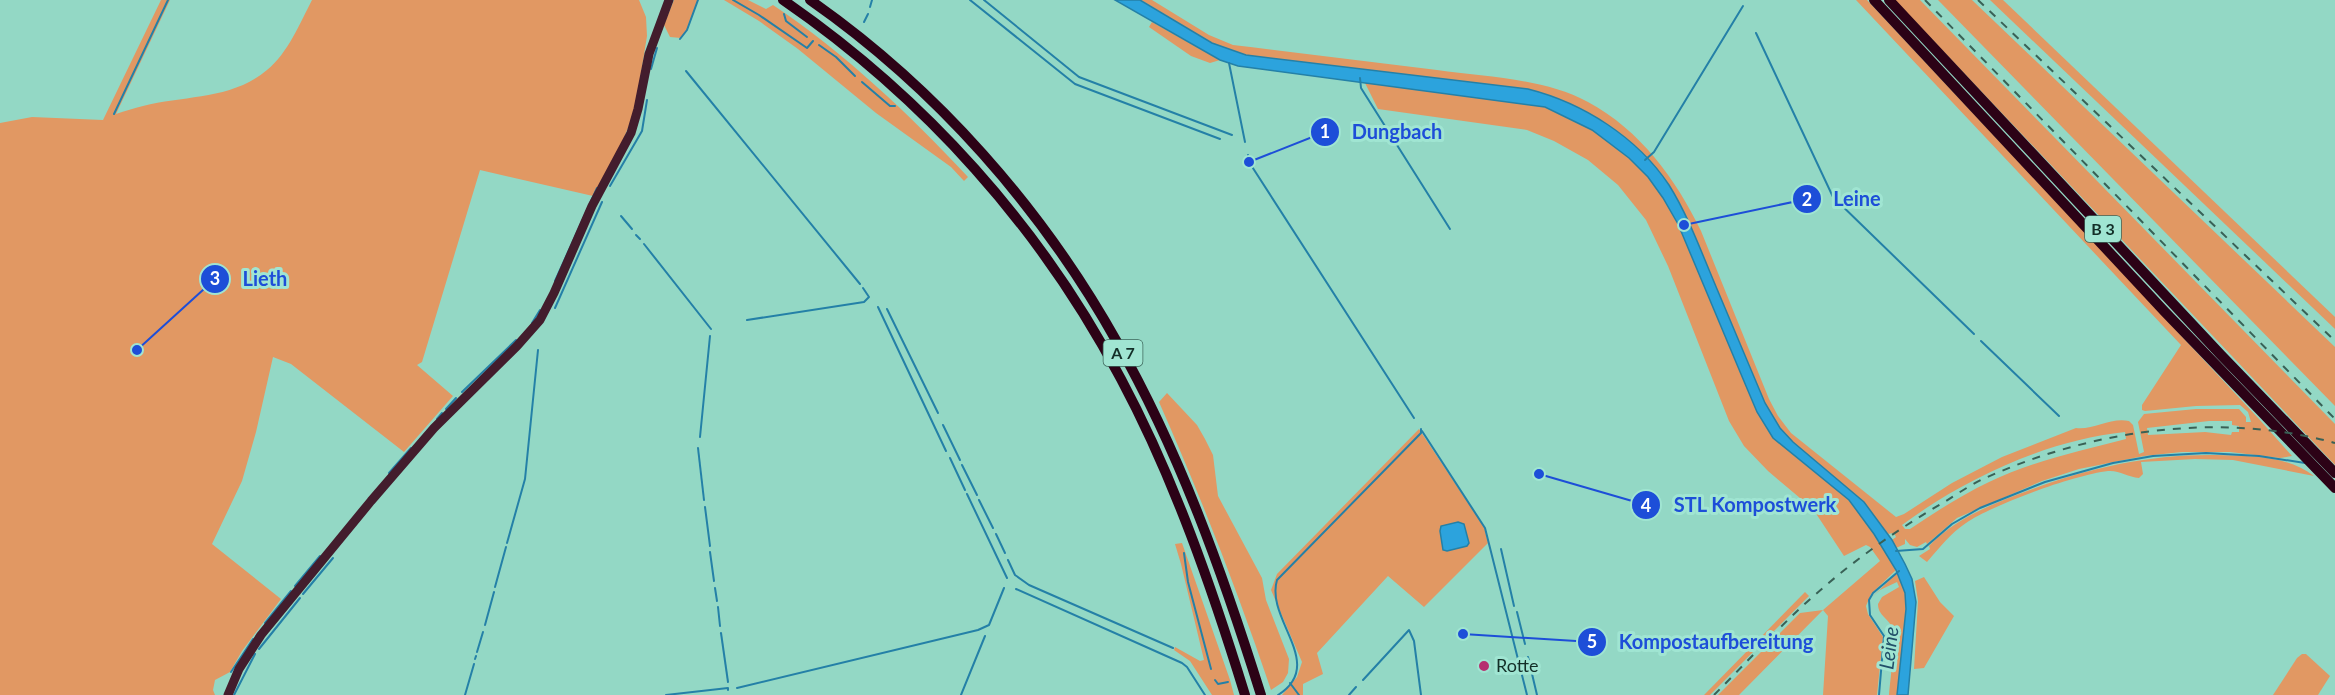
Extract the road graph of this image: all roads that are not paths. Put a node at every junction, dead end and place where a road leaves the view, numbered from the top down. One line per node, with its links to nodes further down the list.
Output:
1 (669, 0): 8 (main road)
2 (783, 0): 9 (highway, A 7)
3 (810, 0): 10 (highway, A 7)
4 (1874, 0): 6 (highway, B 3)
5 (1889, 0): 6 (highway, B 3)
6 (2330, 475): 7 (highway, B 3)
7 (2335, 488)
8 (228, 695)
9 (1245, 695)
10 (1261, 695)

